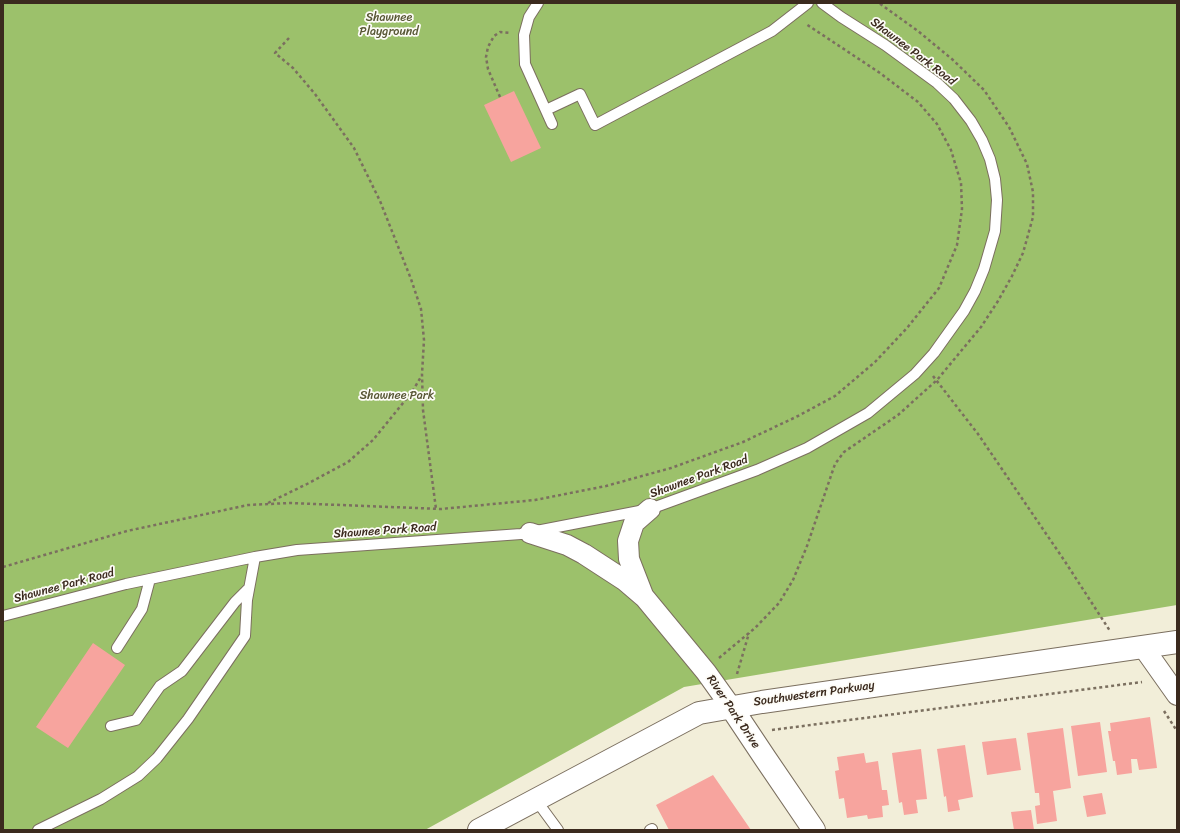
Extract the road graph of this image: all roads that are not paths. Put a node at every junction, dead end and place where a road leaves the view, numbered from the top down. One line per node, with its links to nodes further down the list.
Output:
1 (538, 3): 4 (lane)
2 (808, 3): 4 (lane)
3 (822, 3): 6 (lane, Shawnee Park Road)
4 (546, 110): 5 (lane)
5 (552, 124)
6 (650, 509): 7 (lane, Shawnee Park Road); 11 (street, River Park Drive)
7 (530, 532): 8 (lane, Shawnee Park Road); 11 (street, River Park Drive)
8 (255, 557): 9 (lane, Shawnee Park Road); 10 (lane)
9 (150, 578): 12 (lane, Shawnee Park Road); 15 (lane)
10 (250, 588): 18 (lane); 20 (lane)
11 (645, 598): 17 (street, River Park Drive)
12 (3, 616)
13 (1177, 642): 14 (street, Southwestern Parkway)
14 (1143, 647): 16 (street); 17 (street, Southwestern Parkway)
15 (117, 648)
16 (1177, 695)
17 (731, 707): 19 (street, Southwestern Parkway); 23 (street, River Park Drive)
18 (112, 726)
19 (536, 800): 21 (street, Southwestern Parkway); 22 (lane)
20 (38, 830)
21 (479, 830)
22 (558, 830)
23 (814, 830)

